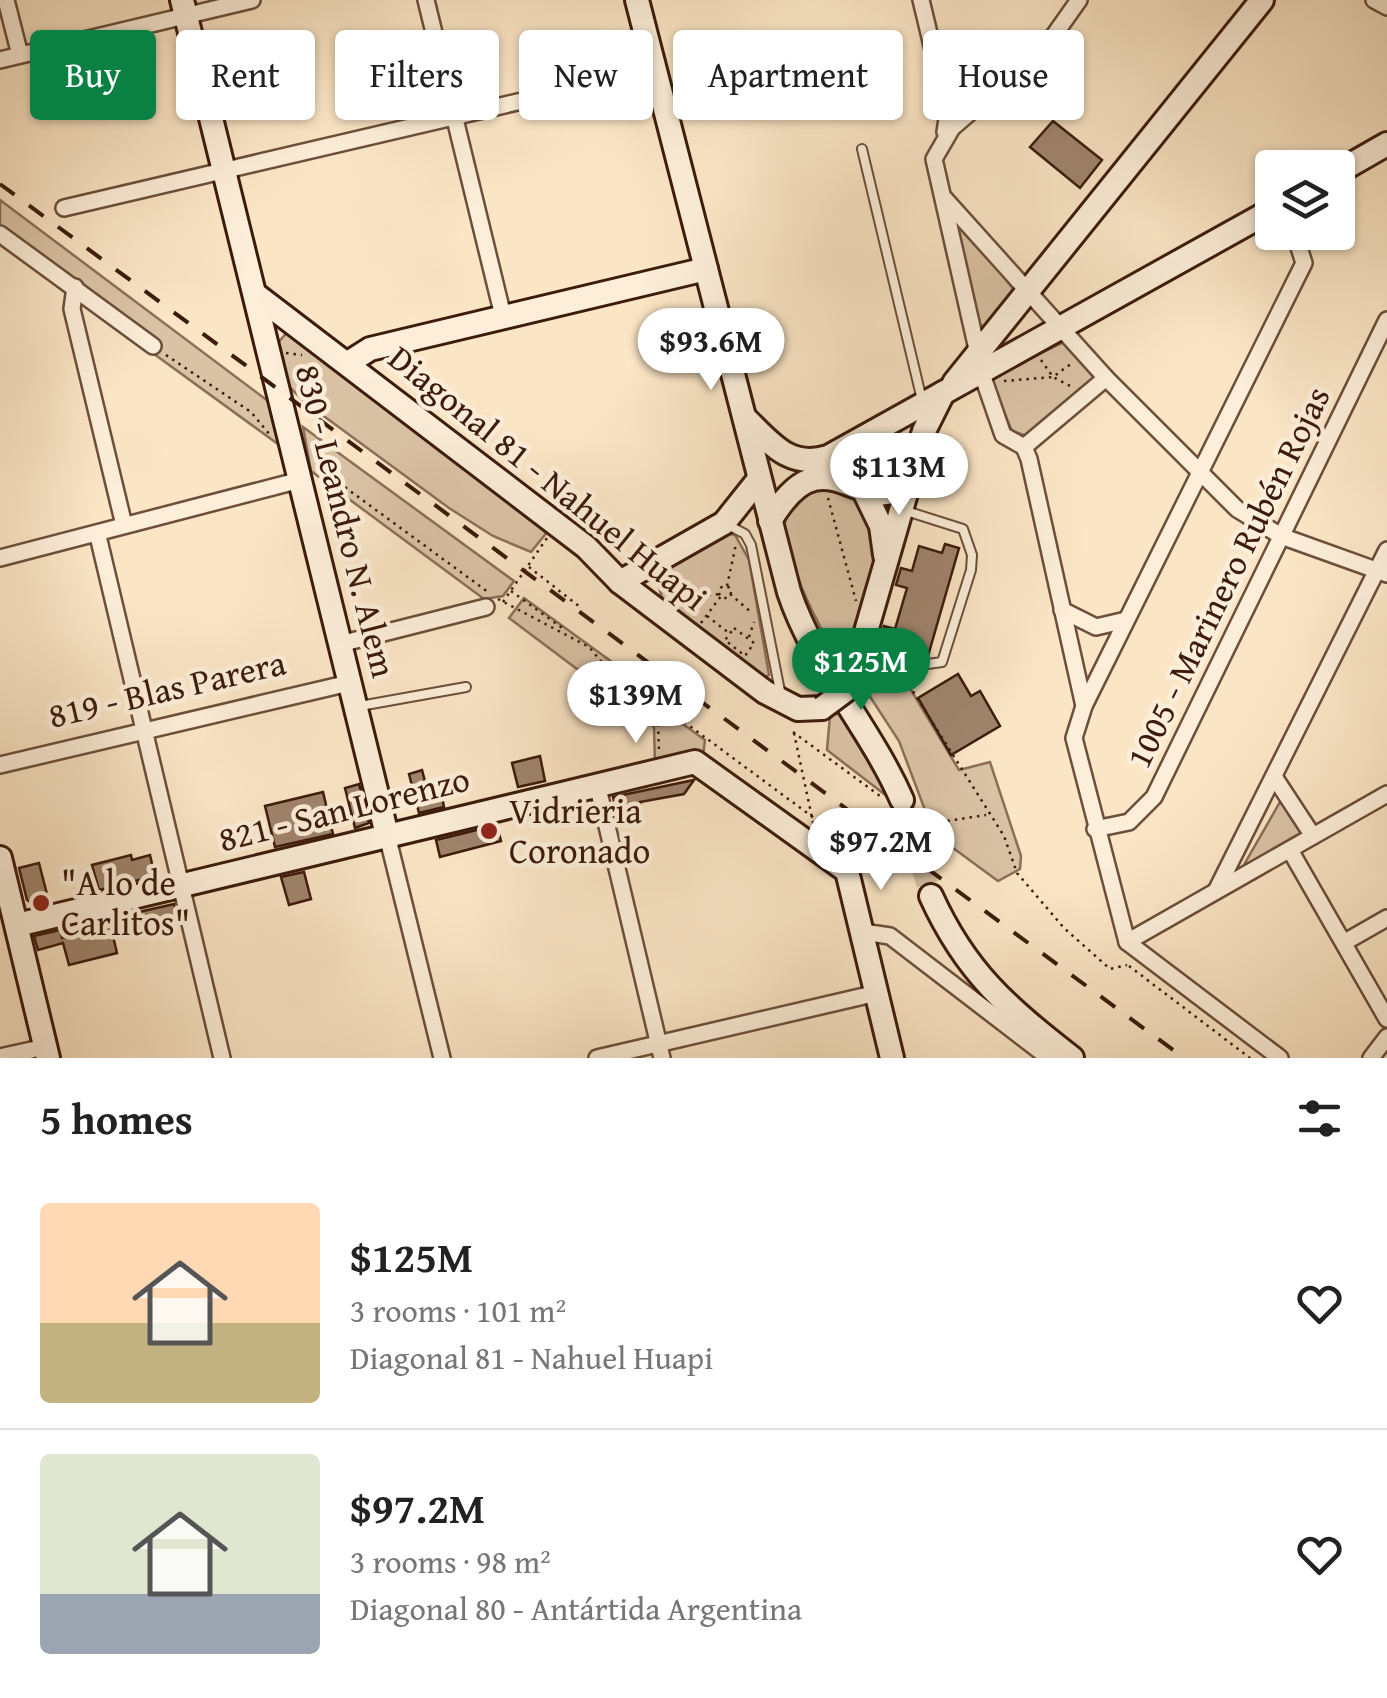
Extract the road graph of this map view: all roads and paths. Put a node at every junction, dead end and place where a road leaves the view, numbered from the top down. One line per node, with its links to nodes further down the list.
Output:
1 (6, 0): 12 (street)
2 (252, 0): 10 (street)
3 (426, 0): 11 (street)
4 (637, 0): 14 (street)
5 (920, 0): 18 (street)
6 (1079, 0): 18 (street)
7 (1262, 0): 30 (street)
8 (1374, 0): 9 (street)
9 (1387, 7)
10 (184, 8): 12 (street); 22 (street, 830 - Leandro N. Alem)
11 (433, 30)
12 (20, 55): 13 (street)
13 (0, 60)
14 (654, 70): 15 (street); 28 (street)
15 (499, 106)
16 (437, 120): 22 (street)
17 (455, 120): 32 (street)
18 (944, 137): 23 (street)
19 (1387, 144): 21 (street)
20 (862, 149): 43 (lane)
21 (1355, 162)
22 (222, 170): 24 (street); 31 (street, 830 - Leandro N. Alem)
23 (942, 196): 30 (street); 39 (street)
24 (64, 208)
25 (1255, 219): 34 (street)
26 (0, 234): 29 (street)
27 (1300, 250): 50 (street)
28 (706, 269): 32 (street); 44 (street)
29 (75, 287): 35 (street); 57 (street)
30 (1028, 292): 34 (street); 39 (street)
31 (256, 295): 38 (street, Diagonal 81 - Nahuel Huapi); 51 (street, 830 - Leandro N. Alem)
32 (503, 316): 38 (street)
33 (1387, 320): 62 (street, 1005 - Marinero Rubén Rojas)
34 (1061, 327): 36 (street); 37 (street)
35 (152, 346): 46 (path)
36 (1031, 346): 39 (street); 40 (path)
37 (1085, 354): 40 (path); 41 (street)
38 (348, 363): 58 (street, Diagonal 81 - Nahuel Huapi)
39 (983, 370): 40 (path); 43 (street); 48 (street)
40 (1053, 376): 42 (path)
41 (1106, 378): 42 (street); 50 (street)
42 (1086, 394): 48 (street)
43 (939, 395): 45 (street); 49 (street)
44 (745, 418): 47 (street); 53 (street)
45 (883, 426): 47 (street); 49 (street)
46 (272, 438)
47 (861, 439): 55 (street)
48 (1024, 447): 77 (street)
49 (918, 453): 54 (street)
50 (1199, 474): 62 (street); 80 (street)
51 (299, 476): 57 (street); 74 (path); 87 (street, 830 - Leandro N. Alem)
52 (822, 477): 55 (street); 60 (street); 86 (path)
53 (759, 479): 59 (street); 60 (street)
54 (911, 480): 55 (street); 56 (street, Diagonal 81 - Nahuel Huapi)
55 (861, 489): 67 (street, Diagonal 81 - Nahuel Huapi)
56 (902, 510): 67 (street, Diagonal 81 - Nahuel Huapi); 86 (lane)
57 (124, 524): 61 (street)
58 (557, 525): 66 (path); 69 (street, Diagonal 81 - Nahuel Huapi)
59 (731, 526): 60 (street); 65 (street); 70 (path); 81 (lane)
60 (771, 527): 104 (street)
61 (98, 536): 64 (street); 98 (street)
62 (1281, 536): 68 (street); 107 (street, 1005 - Marinero Rubén Rojas)
63 (1387, 550): 68 (street)
64 (0, 558)
65 (652, 564): 69 (street); 75 (street)
66 (528, 566): 71 (path); 76 (path)
67 (885, 570): 86 (street, Diagonal 81 - Nahuel Huapi)
68 (1382, 573): 101 (street)
69 (620, 582): 75 (street, Diagonal 81 - Nahuel Huapi)
70 (727, 586): 72 (path); 73 (path)
71 (511, 591): 74 (path); 85 (path)
72 (730, 594): 73 (path); 79 (path)
73 (720, 595): 75 (path); 78 (path)
74 (494, 605): 85 (path); 87 (street)
75 (654, 606): 83 (street, Diagonal 81 - Nahuel Huapi)
76 (580, 607)
77 (1062, 610): 80 (street); 93 (street)
78 (706, 616): 82 (path); 83 (path)
79 (755, 616): 81 (path); 84 (path)
80 (1126, 620): 93 (street)
81 (767, 627): 92 (lane)
82 (730, 634): 84 (path); 84 (path)
83 (690, 637): 92 (street, Diagonal 81 - Nahuel Huapi)
84 (748, 638)
85 (578, 640): 88 (path)
86 (867, 642): 92 (street, Diagonal 81 - Nahuel Huapi, bridge); 134 (path)
87 (340, 644): 89 (street, 830 - Leandro N. Alem)
88 (602, 661): 91 (path); 95 (path)
89 (349, 683): 94 (street, 830 - Leandro N. Alem); 98 (street, 819 - Blas Parera)
90 (466, 687): 94 (lane)
91 (646, 696): 95 (path); 96 (path)
92 (783, 704): 105 (path)
93 (1084, 706): 107 (street)
94 (355, 707): 108 (street, 830 - Leandro N. Alem)
95 (648, 717): 97 (path)
96 (680, 720): 97 (path); 105 (path)
97 (658, 724): 100 (path)
98 (145, 730): 99 (street, 819 - Blas Parera); 114 (street)
99 (0, 764)
100 (660, 767): 102 (street, 821 - San Lorenzo); 110 (street, 821 - San Lorenzo)
101 (1275, 778): 109 (street); 115 (street)
102 (597, 784): 108 (street, 821 - San Lorenzo); 125 (street)
103 (1387, 794): 109 (street)
104 (902, 800)
105 (814, 818): 110 (path)
106 (834, 827): 113 (street)
107 (1095, 829): 120 (street)
108 (387, 835): 114 (street, 821 - San Lorenzo); 129 (street, 830 - Leandro N. Alem)
109 (1313, 836): 111 (street)
110 (810, 843): 113 (street)
111 (1290, 850): 115 (street); 121 (street)
112 (0, 858): 118 (street)
113 (847, 871): 119 (street)
114 (181, 884): 118 (street, 821 - San Lorenzo); 128 (street)
115 (1217, 889): 120 (street)
116 (931, 896): 133 (street)
117 (1387, 918): 121 (street)
118 (17, 925): 126 (street)
119 (864, 932): 122 (street); 132 (street)
120 (1127, 942): 135 (street)
121 (1344, 942): 123 (street)
122 (877, 993): 125 (street); 131 (street)
123 (1387, 1019)
124 (1387, 1037): 136 (street)
125 (660, 1050): 130 (street)
126 (46, 1052): 127 (street)
127 (0, 1057)
128 (222, 1058)
129 (442, 1058)
130 (597, 1058)
131 (892, 1058)
132 (1049, 1058)
133 (1072, 1058)
134 (1250, 1058)
135 (1280, 1058)
136 (1371, 1058)

